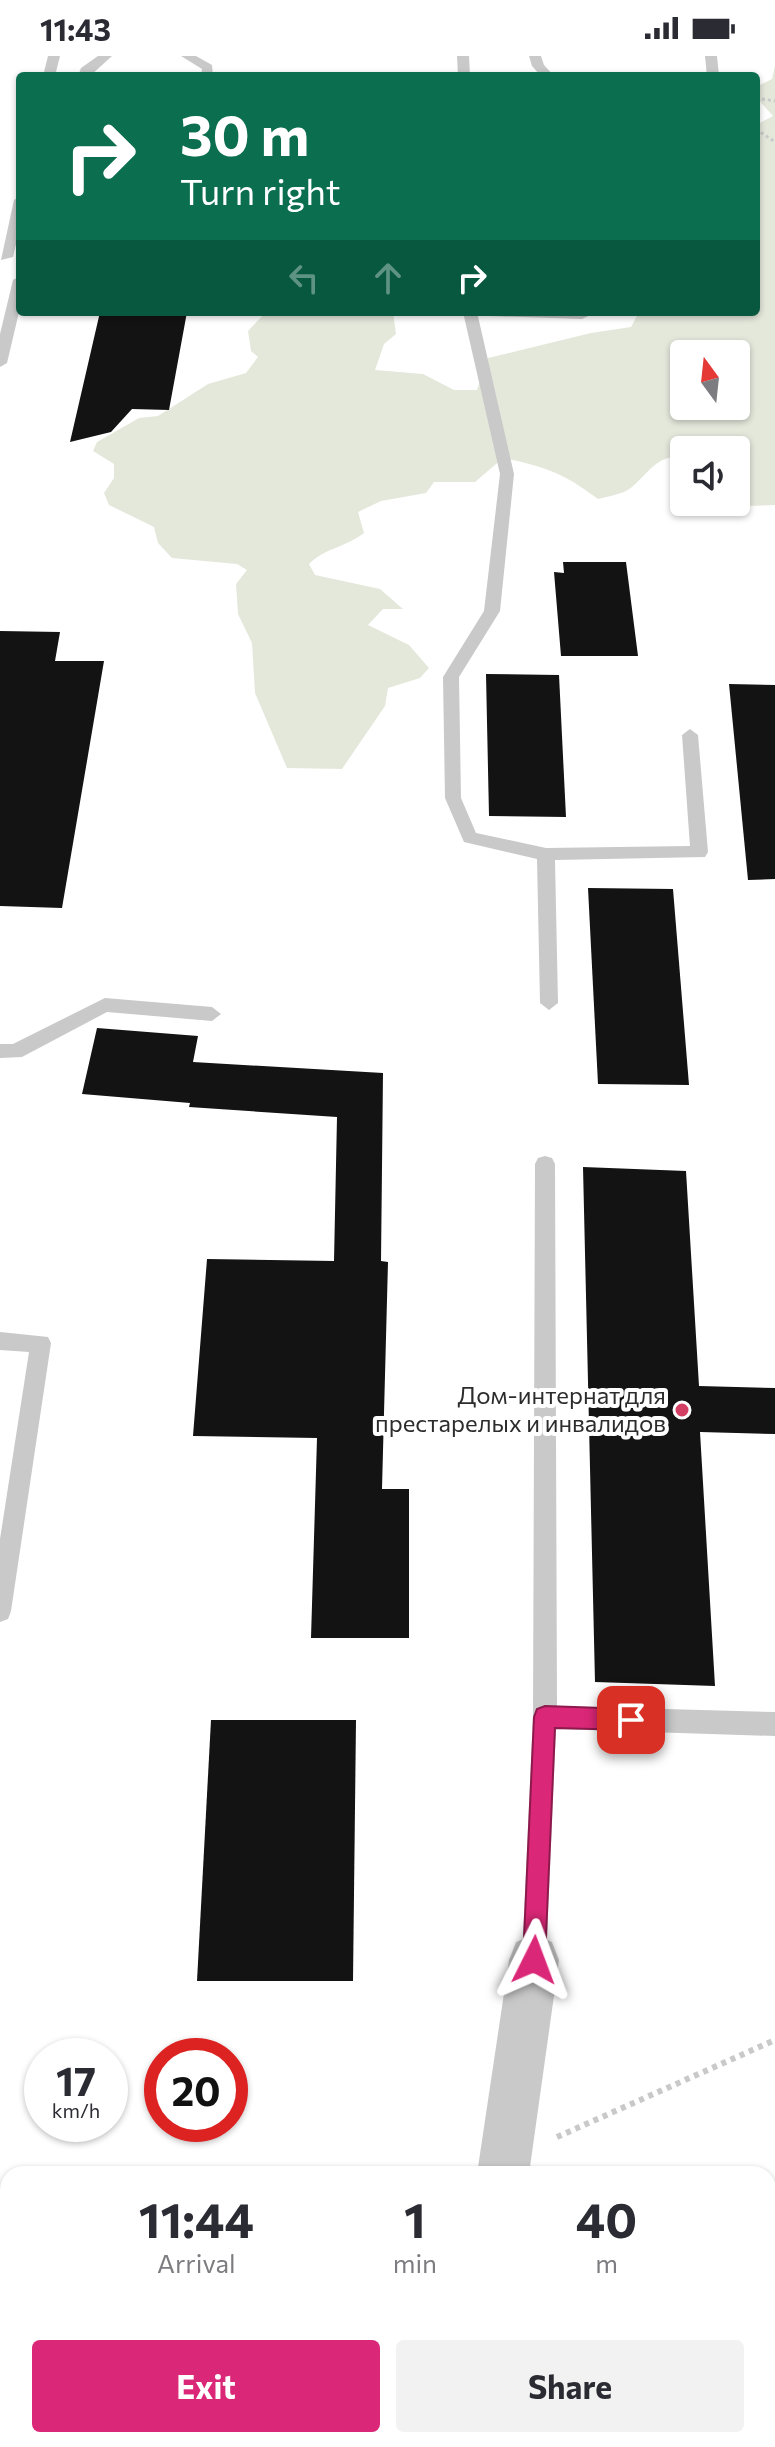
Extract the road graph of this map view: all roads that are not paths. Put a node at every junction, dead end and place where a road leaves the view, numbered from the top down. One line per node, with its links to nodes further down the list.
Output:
1 (106, 56): 3 (lane)
2 (187, 56): 4 (lane)
3 (85, 72)
4 (208, 72)
5 (16, 221): 6 (lane)
6 (9, 257)
7 (16, 297): 9 (lane)
8 (471, 316): 11 (lane)
9 (0, 363)
10 (690, 735): 11 (lane)
11 (546, 854): 12 (lane)
12 (549, 1003)
13 (212, 1014): 14 (lane)
14 (0, 1051)
15 (545, 1164): 18 (lane)
16 (0, 1341): 17 (lane)
17 (0, 1611)
18 (545, 1717): 19 (lane); 20 (lane)
19 (775, 1724)
20 (534, 1960): 21 (street)
21 (504, 2166)

